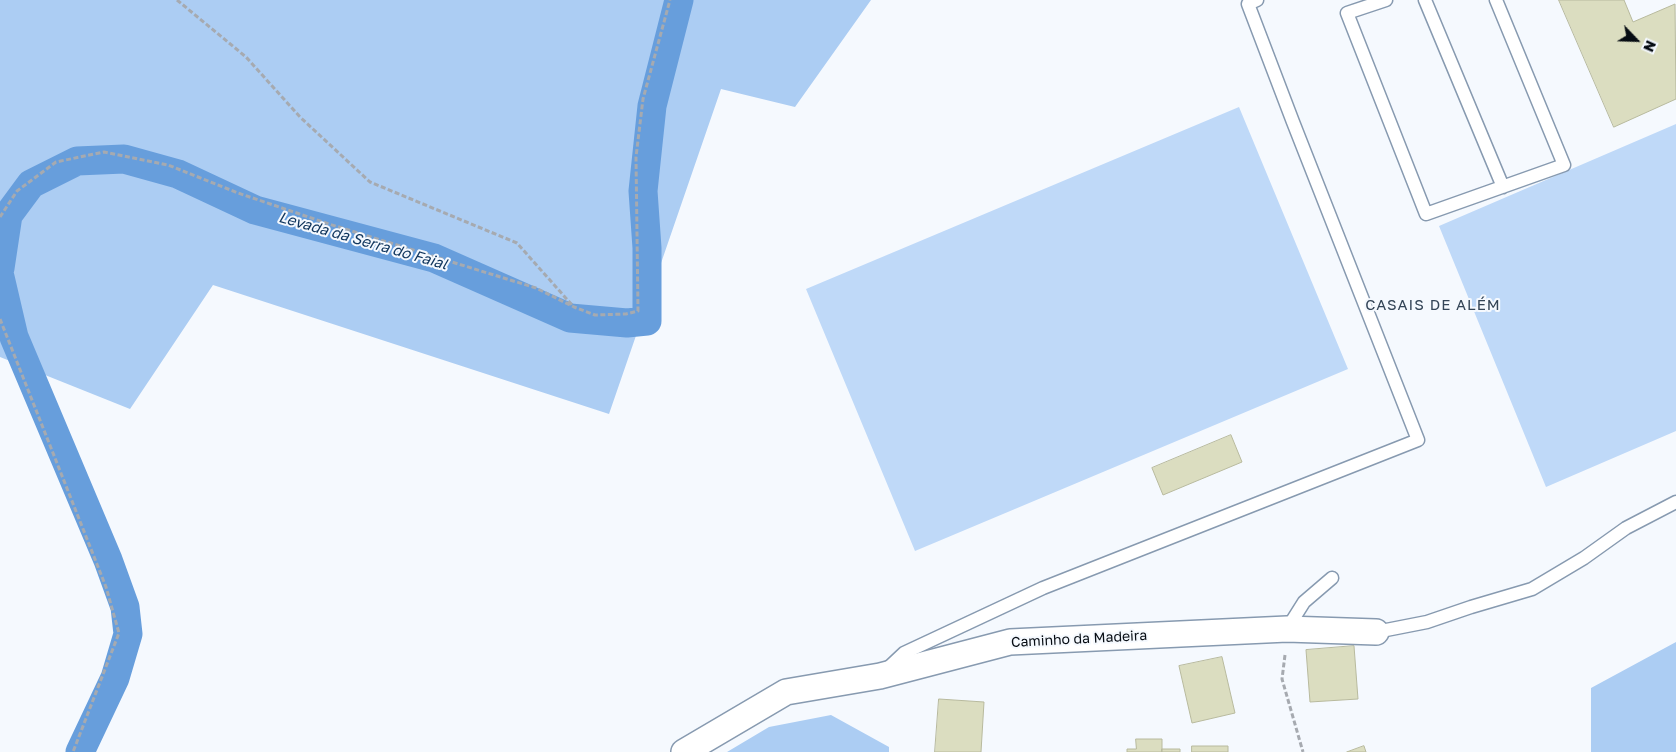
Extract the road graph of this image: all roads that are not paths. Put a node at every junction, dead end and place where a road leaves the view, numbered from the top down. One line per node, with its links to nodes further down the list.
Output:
1 (1258, 0): 10 (lane)
2 (1386, 0): 5 (lane)
3 (1425, 0): 5 (lane)
4 (1496, 0): 5 (lane)
5 (1503, 187)
6 (1676, 502): 9 (lane)
7 (1332, 578): 8 (lane)
8 (1287, 630): 9 (street, Caminho da Madeira); 10 (street, Caminho da Madeira)
9 (1376, 632)
10 (880, 676): 11 (street, Caminho da Madeira)
11 (684, 752)

